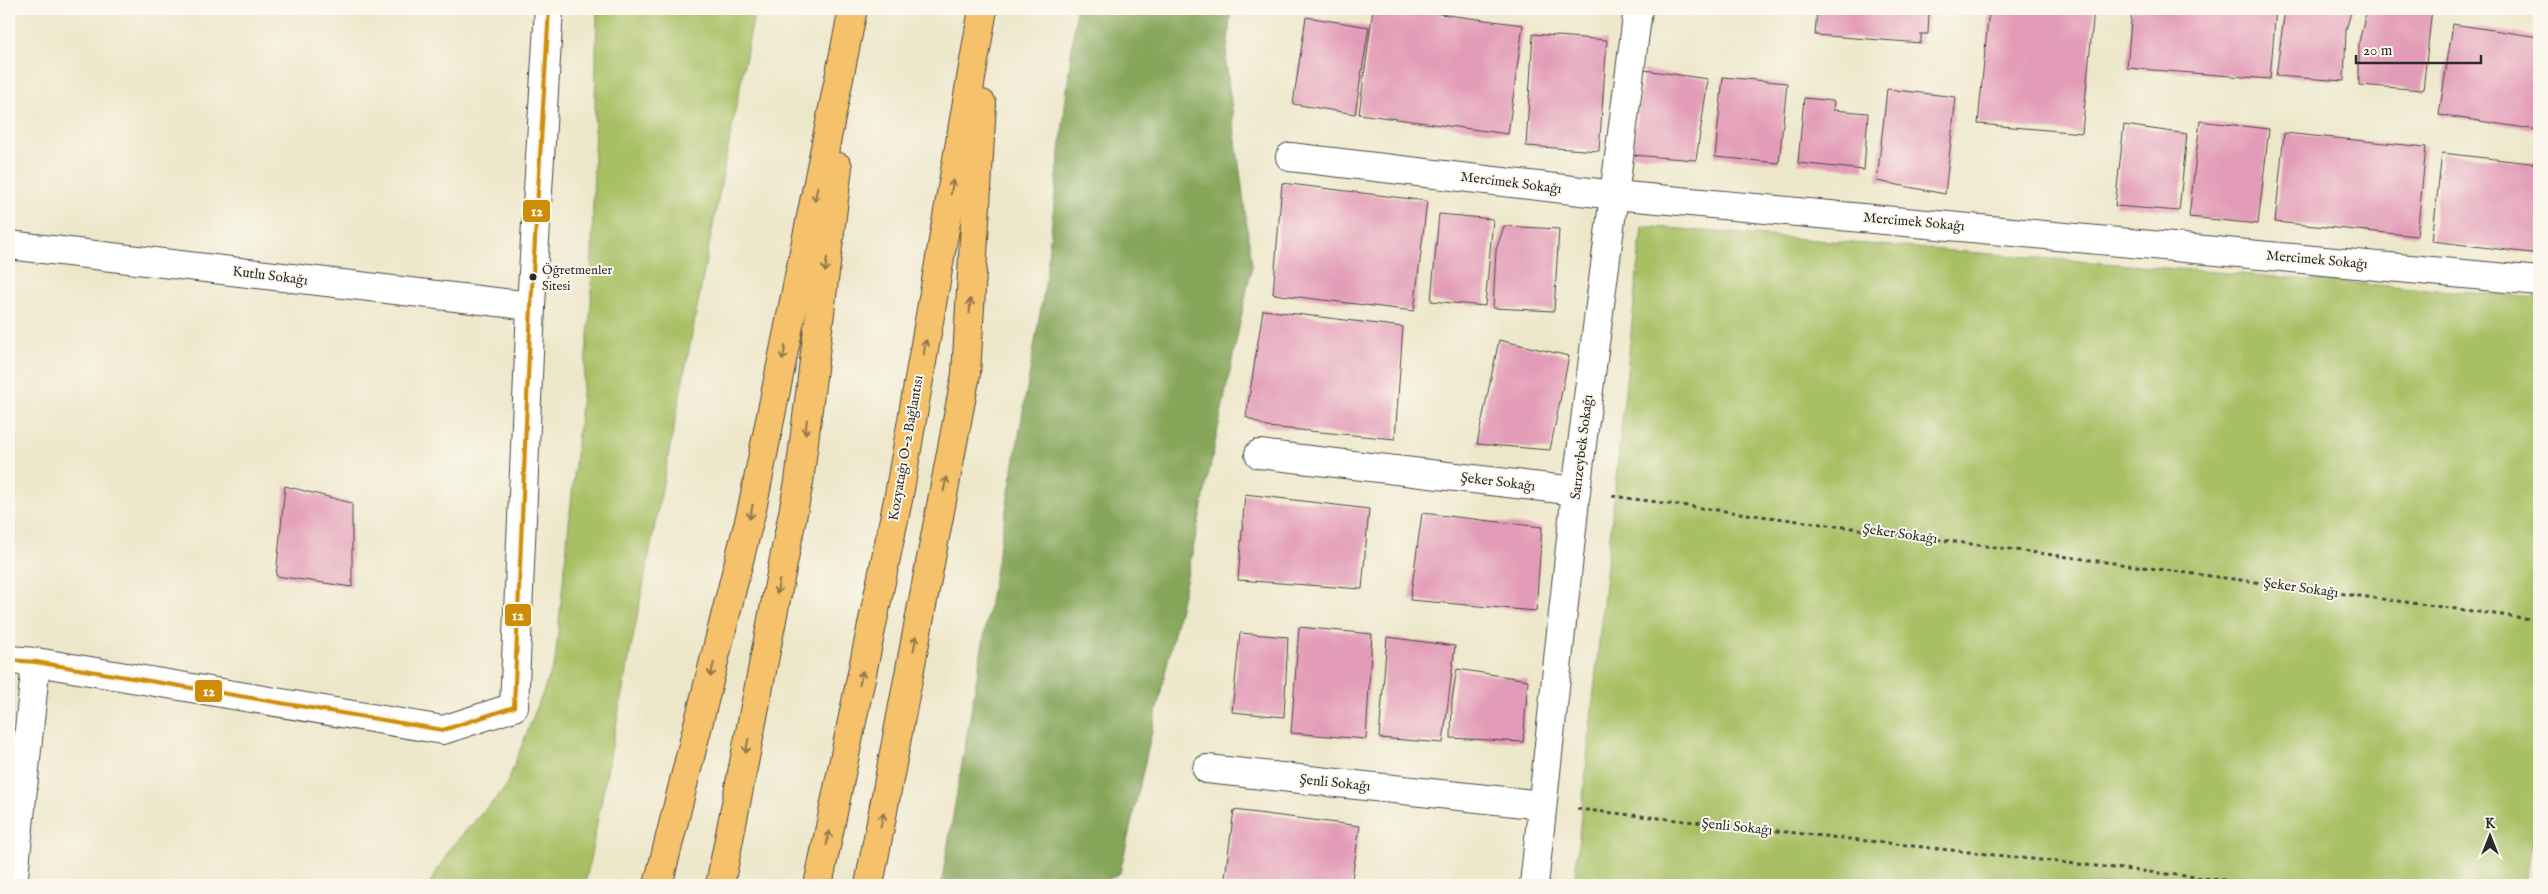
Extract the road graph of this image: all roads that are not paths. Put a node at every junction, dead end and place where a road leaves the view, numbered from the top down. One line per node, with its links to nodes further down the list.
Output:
1 (549, 9): 11 (street)
2 (854, 9): 19 (highway, one-way to 19)
3 (858, 9): 20 (highway, one-way to 20)
4 (983, 9): 21 (highway, Kozyatağı O-2 Bağlantısı, one-way to 4)
5 (988, 9): 22 (highway, one-way to 5)
6 (1638, 9): 8 (street, Sarızeybek Sokağı)
7 (1290, 157): 8 (street, Mercimek Sokağı)
8 (1615, 194): 10 (street, Mercimek Sokağı); 13 (street, Sarızeybek Sokağı)
9 (9, 246): 11 (street, Kutlu Sokağı)
10 (2539, 281)
11 (531, 306): 15 (street)
12 (1259, 454): 13 (street, Şeker Sokağı)
13 (1576, 491): 17 (street, Sarızeybek Sokağı)
14 (9, 660): 15 (street)
15 (36, 662): 18 (street)
16 (1207, 769): 17 (street, Şenli Sokağı)
17 (1542, 805): 23 (street, Sarızeybek Sokağı)
18 (13, 885)
19 (658, 885)
20 (720, 885)
21 (818, 885)
22 (869, 885)
23 (1534, 885)

